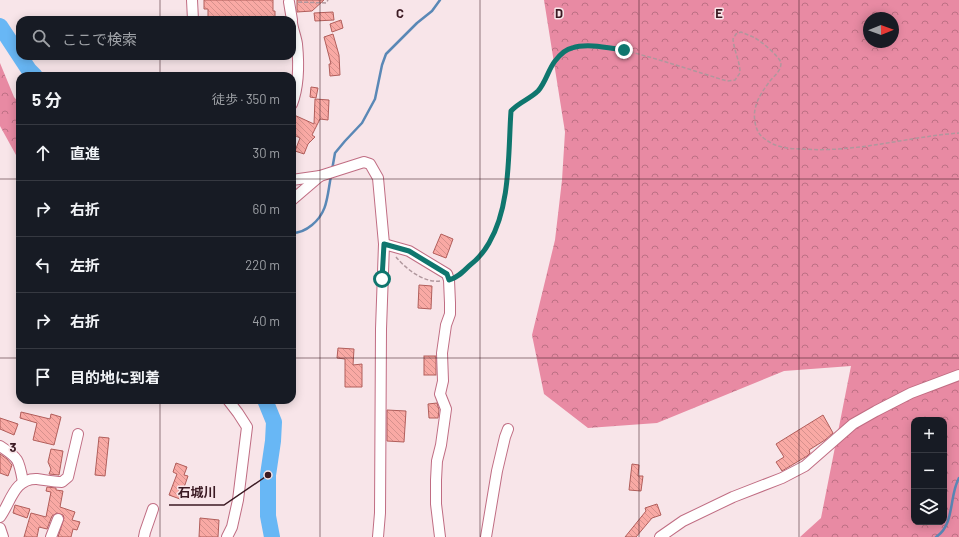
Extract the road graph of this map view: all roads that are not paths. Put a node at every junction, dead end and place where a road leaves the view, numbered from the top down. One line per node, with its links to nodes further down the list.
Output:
1 (192, 0): 3 (street)
2 (289, 2): 4 (street)
3 (193, 16)
4 (291, 16)
5 (296, 40): 6 (street)
6 (296, 88)
7 (320, 176): 8 (street); 9 (street); 10 (street)
8 (296, 179)
9 (296, 197)
10 (384, 244): 25 (street); 26 (street)
11 (959, 375): 28 (street)
12 (231, 404): 24 (street)
13 (508, 430): 27 (street)
14 (78, 434): 16 (street)
15 (0, 446): 16 (street)
16 (23, 482): 18 (street)
17 (153, 509): 23 (street)
18 (0, 517)
19 (58, 519): 22 (street)
20 (0, 528): 21 (street)
21 (3, 537)
22 (51, 537)
23 (144, 537)
24 (227, 537)
25 (378, 537)
26 (440, 537)
27 (486, 537)
28 (660, 537)

